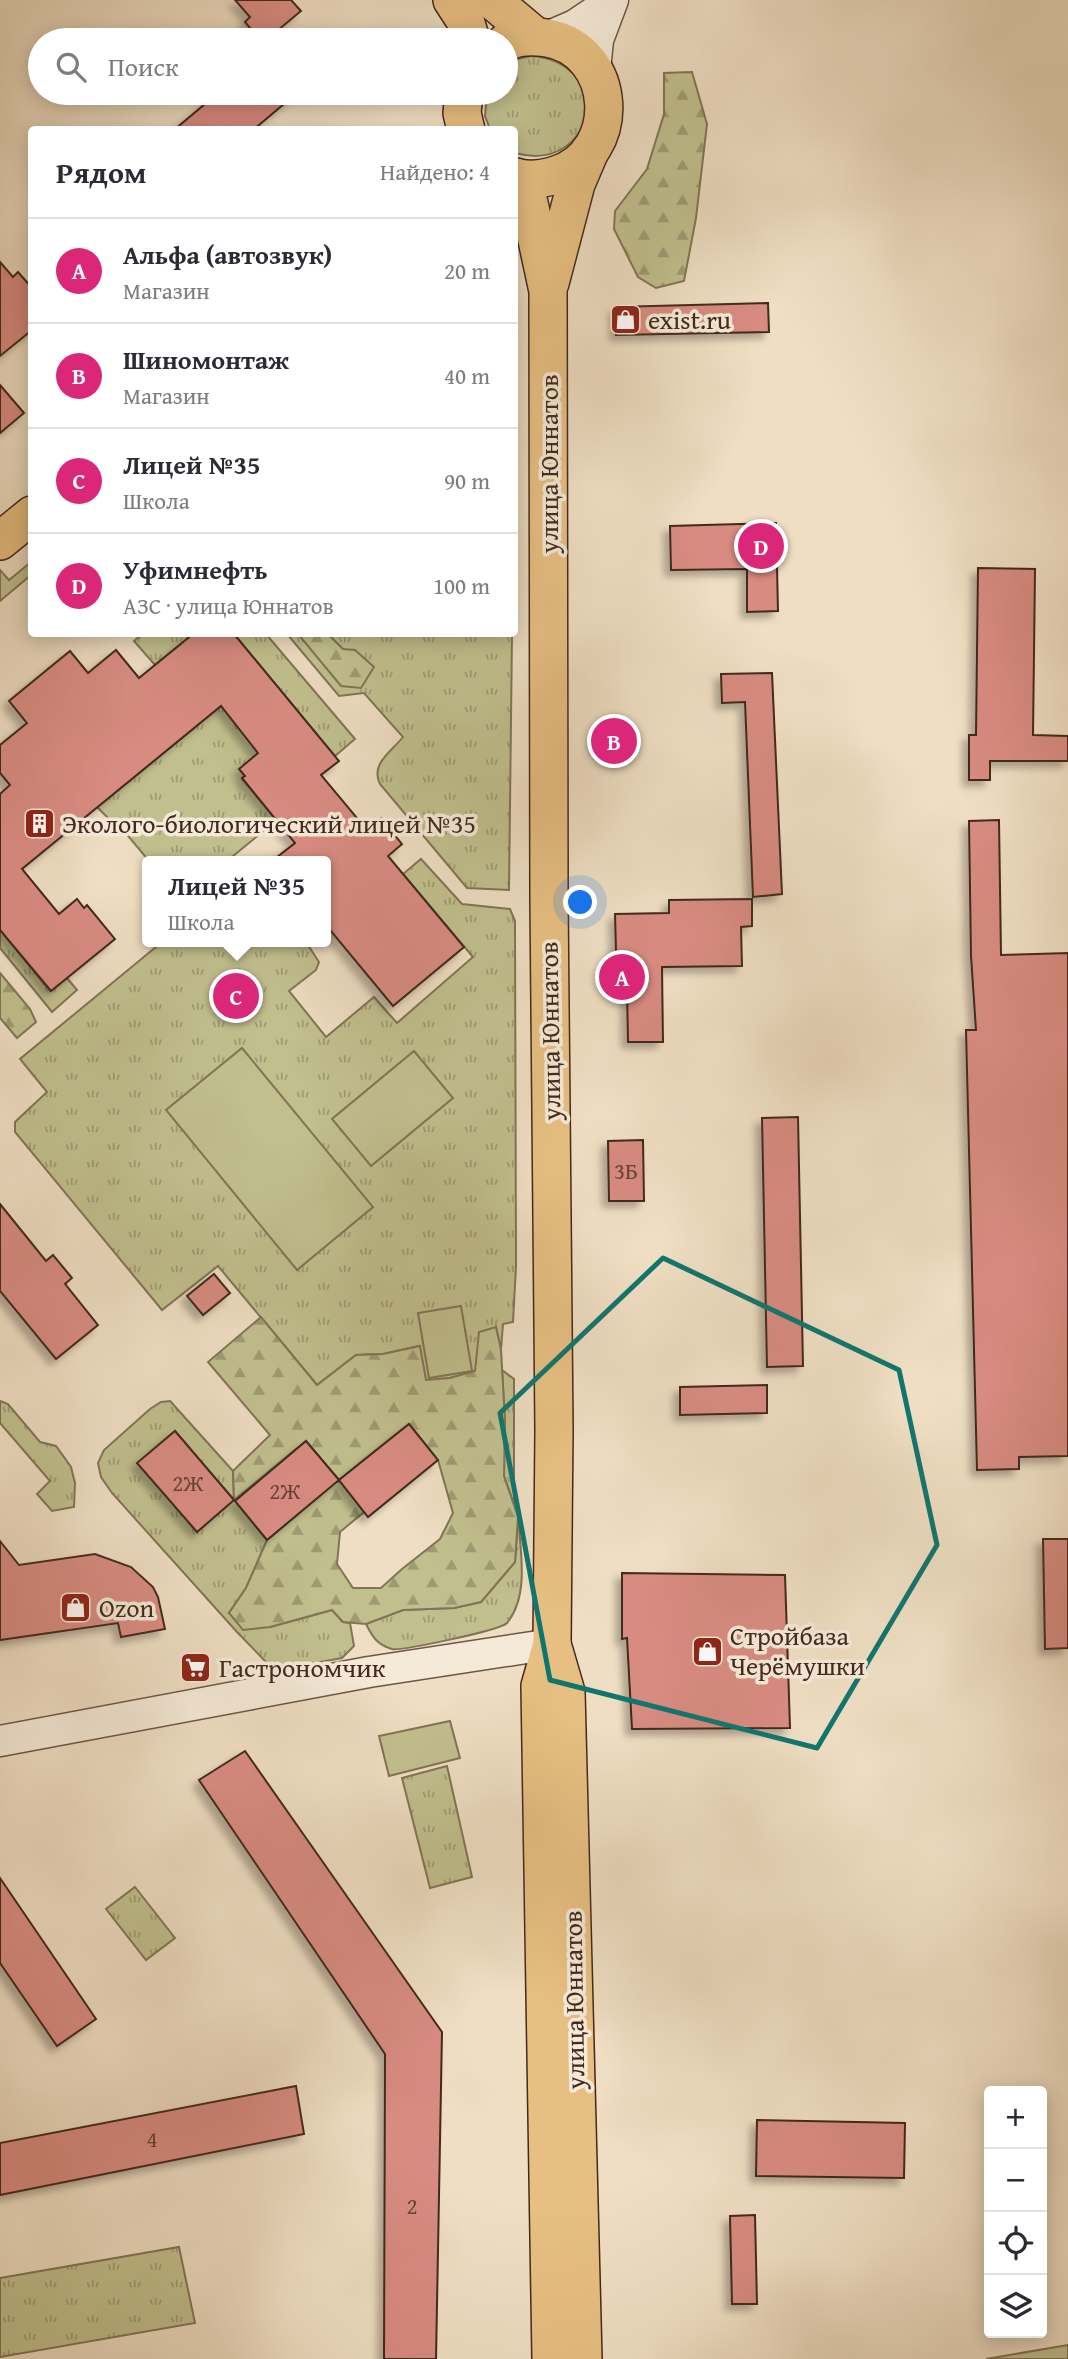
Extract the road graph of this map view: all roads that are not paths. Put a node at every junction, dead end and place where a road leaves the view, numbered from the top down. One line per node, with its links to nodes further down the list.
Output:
1 (452, 0): 4 (main road)
2 (492, 0): 5 (main road)
3 (613, 0): 6 (street); 7 (street)
4 (467, 28)
5 (518, 28)
6 (528, 39): 7 (main road)
7 (595, 70): 8 (main road, улица Юннатов)
8 (590, 151): 9 (main road); 11 (main road, улица Юннатов)
9 (518, 177)
10 (518, 183): 11 (main road, улица Юннатов)
11 (548, 291): 14 (main road, улица Юннатов)
12 (28, 517): 13 (main road)
13 (0, 541)
14 (552, 1644): 15 (street); 16 (main road, улица Юннатов); 17 (main road, улица Юннатов)
15 (0, 1741)
16 (551, 2359)
17 (583, 2359)

